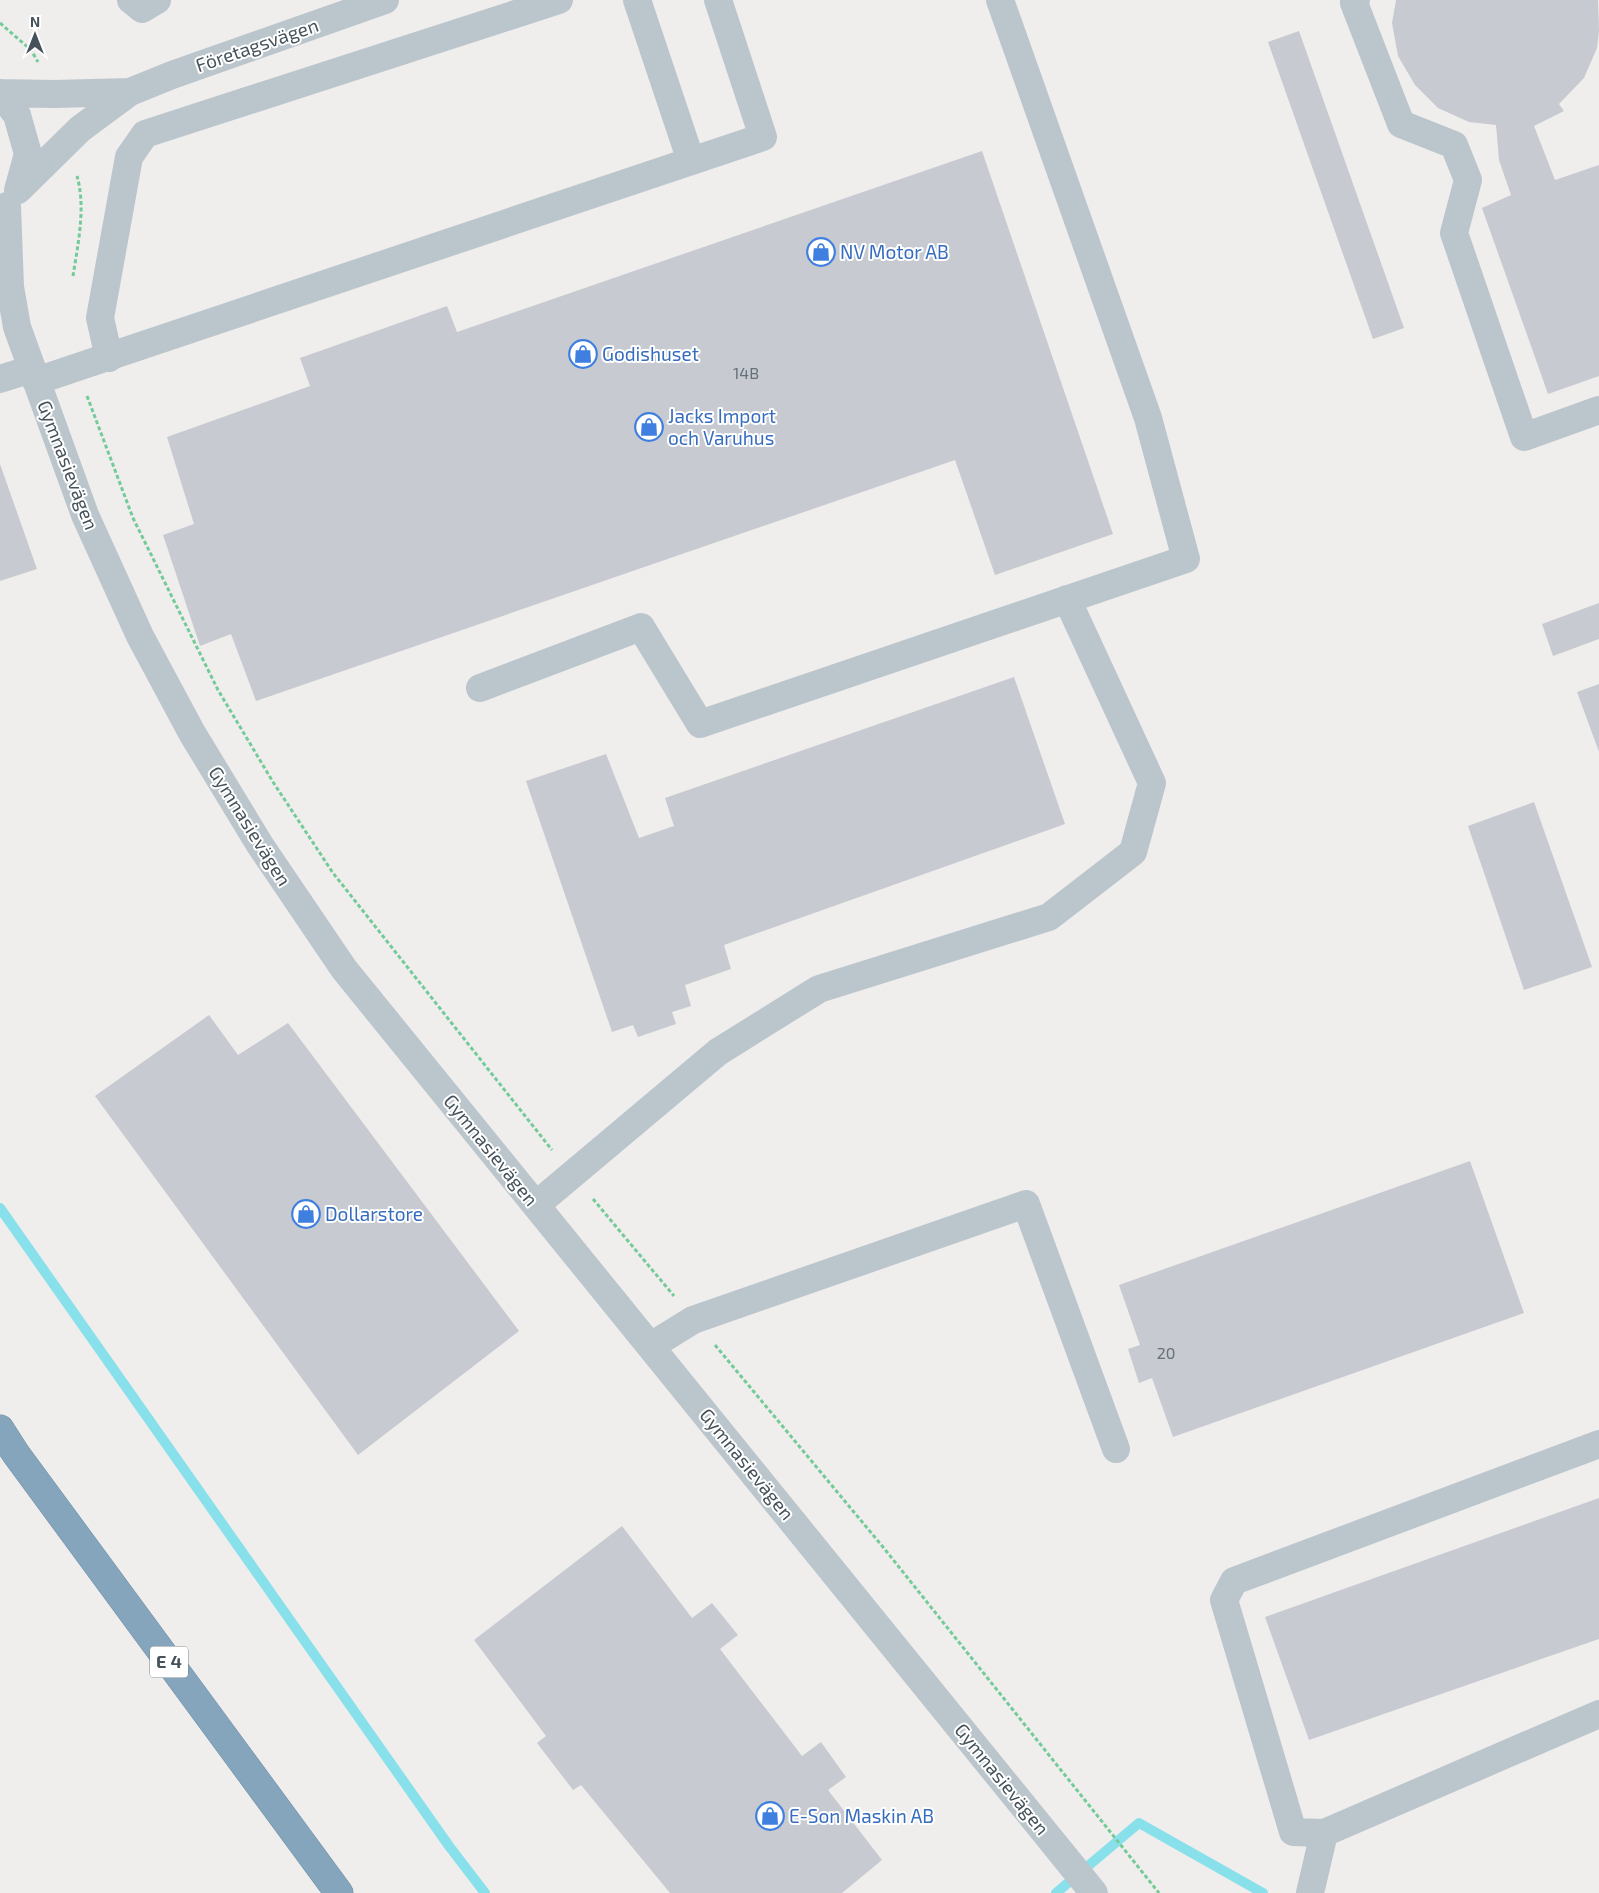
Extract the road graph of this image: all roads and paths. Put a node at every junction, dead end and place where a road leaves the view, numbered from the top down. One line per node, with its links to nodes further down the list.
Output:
1 (131, 0): 2 (street)
2 (157, 0)
3 (385, 0): 10 (street, Företagsvägen)
4 (559, 0): 19 (street)
5 (637, 0): 14 (street)
6 (718, 0): 14 (street)
7 (1000, 0): 24 (street)
8 (1356, 0): 23 (street)
9 (0, 23): 12 (path)
10 (130, 92): 12 (street, Företagsvägen); 13 (street, Företagsvägen)
11 (0, 93): 12 (street, Företagsvägen); 15 (street)
12 (54, 94)
13 (80, 129): 15 (street, Företagsvägen); 16 (path)
14 (690, 161): 19 (street)
15 (9, 201): 18 (street)
16 (72, 283)
17 (0, 304): 18 (street)
18 (17, 327): 21 (street, Gymnasievägen)
19 (109, 358): 20 (street)
20 (77, 368): 21 (street); 26 (path)
21 (34, 375): 22 (street); 27 (street, Gymnasievägen)
22 (0, 378)
23 (1599, 410)
24 (1067, 599): 25 (street); 26 (street)
25 (480, 688)
26 (572, 1174): 27 (street); 28 (path)
27 (536, 1205): 29 (street, Gymnasievägen)
28 (694, 1320): 29 (street); 32 (street); 37 (path)
29 (651, 1346): 36 (street, Gymnasievägen)
30 (0, 1430): 35 (highway, E 4)
31 (1599, 1444): 34 (street)
32 (1116, 1450)
33 (1599, 1714): 34 (street)
34 (1324, 1834): 38 (street)
35 (339, 1893)
36 (1094, 1893)
37 (1158, 1893)
38 (1310, 1893)

